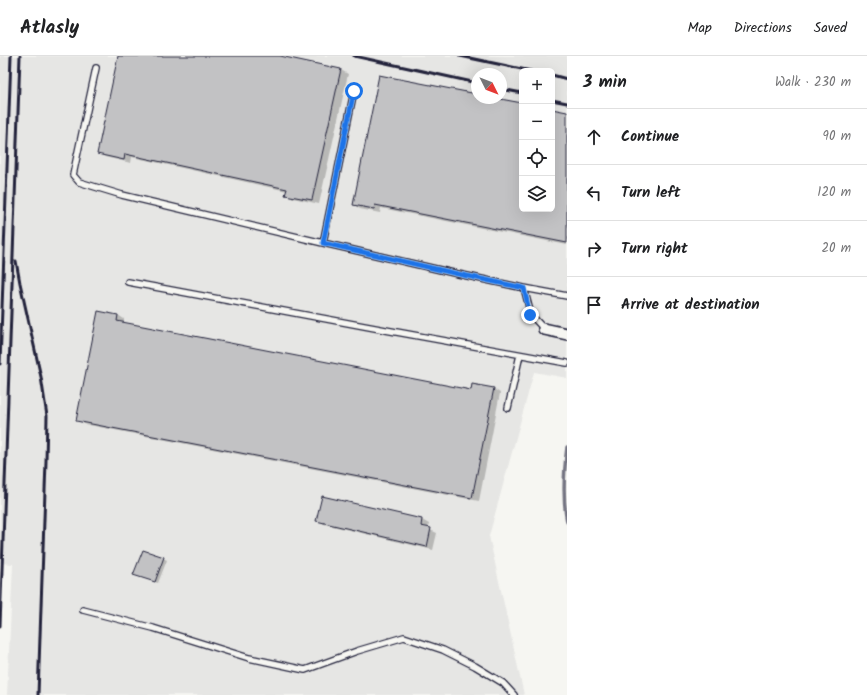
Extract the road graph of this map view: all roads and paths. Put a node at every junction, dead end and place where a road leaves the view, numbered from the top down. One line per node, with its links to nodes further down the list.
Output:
1 (96, 68): 3 (lane)
2 (354, 91): 3 (lane)
3 (323, 243): 5 (lane)
4 (128, 282): 9 (lane)
5 (524, 288): 6 (lane); 7 (lane)
6 (567, 296)
7 (544, 329): 8 (street)
8 (567, 334)
9 (520, 355): 10 (lane); 11 (lane)
10 (567, 363)
11 (508, 408)
12 (83, 610): 13 (lane)
13 (514, 695)

